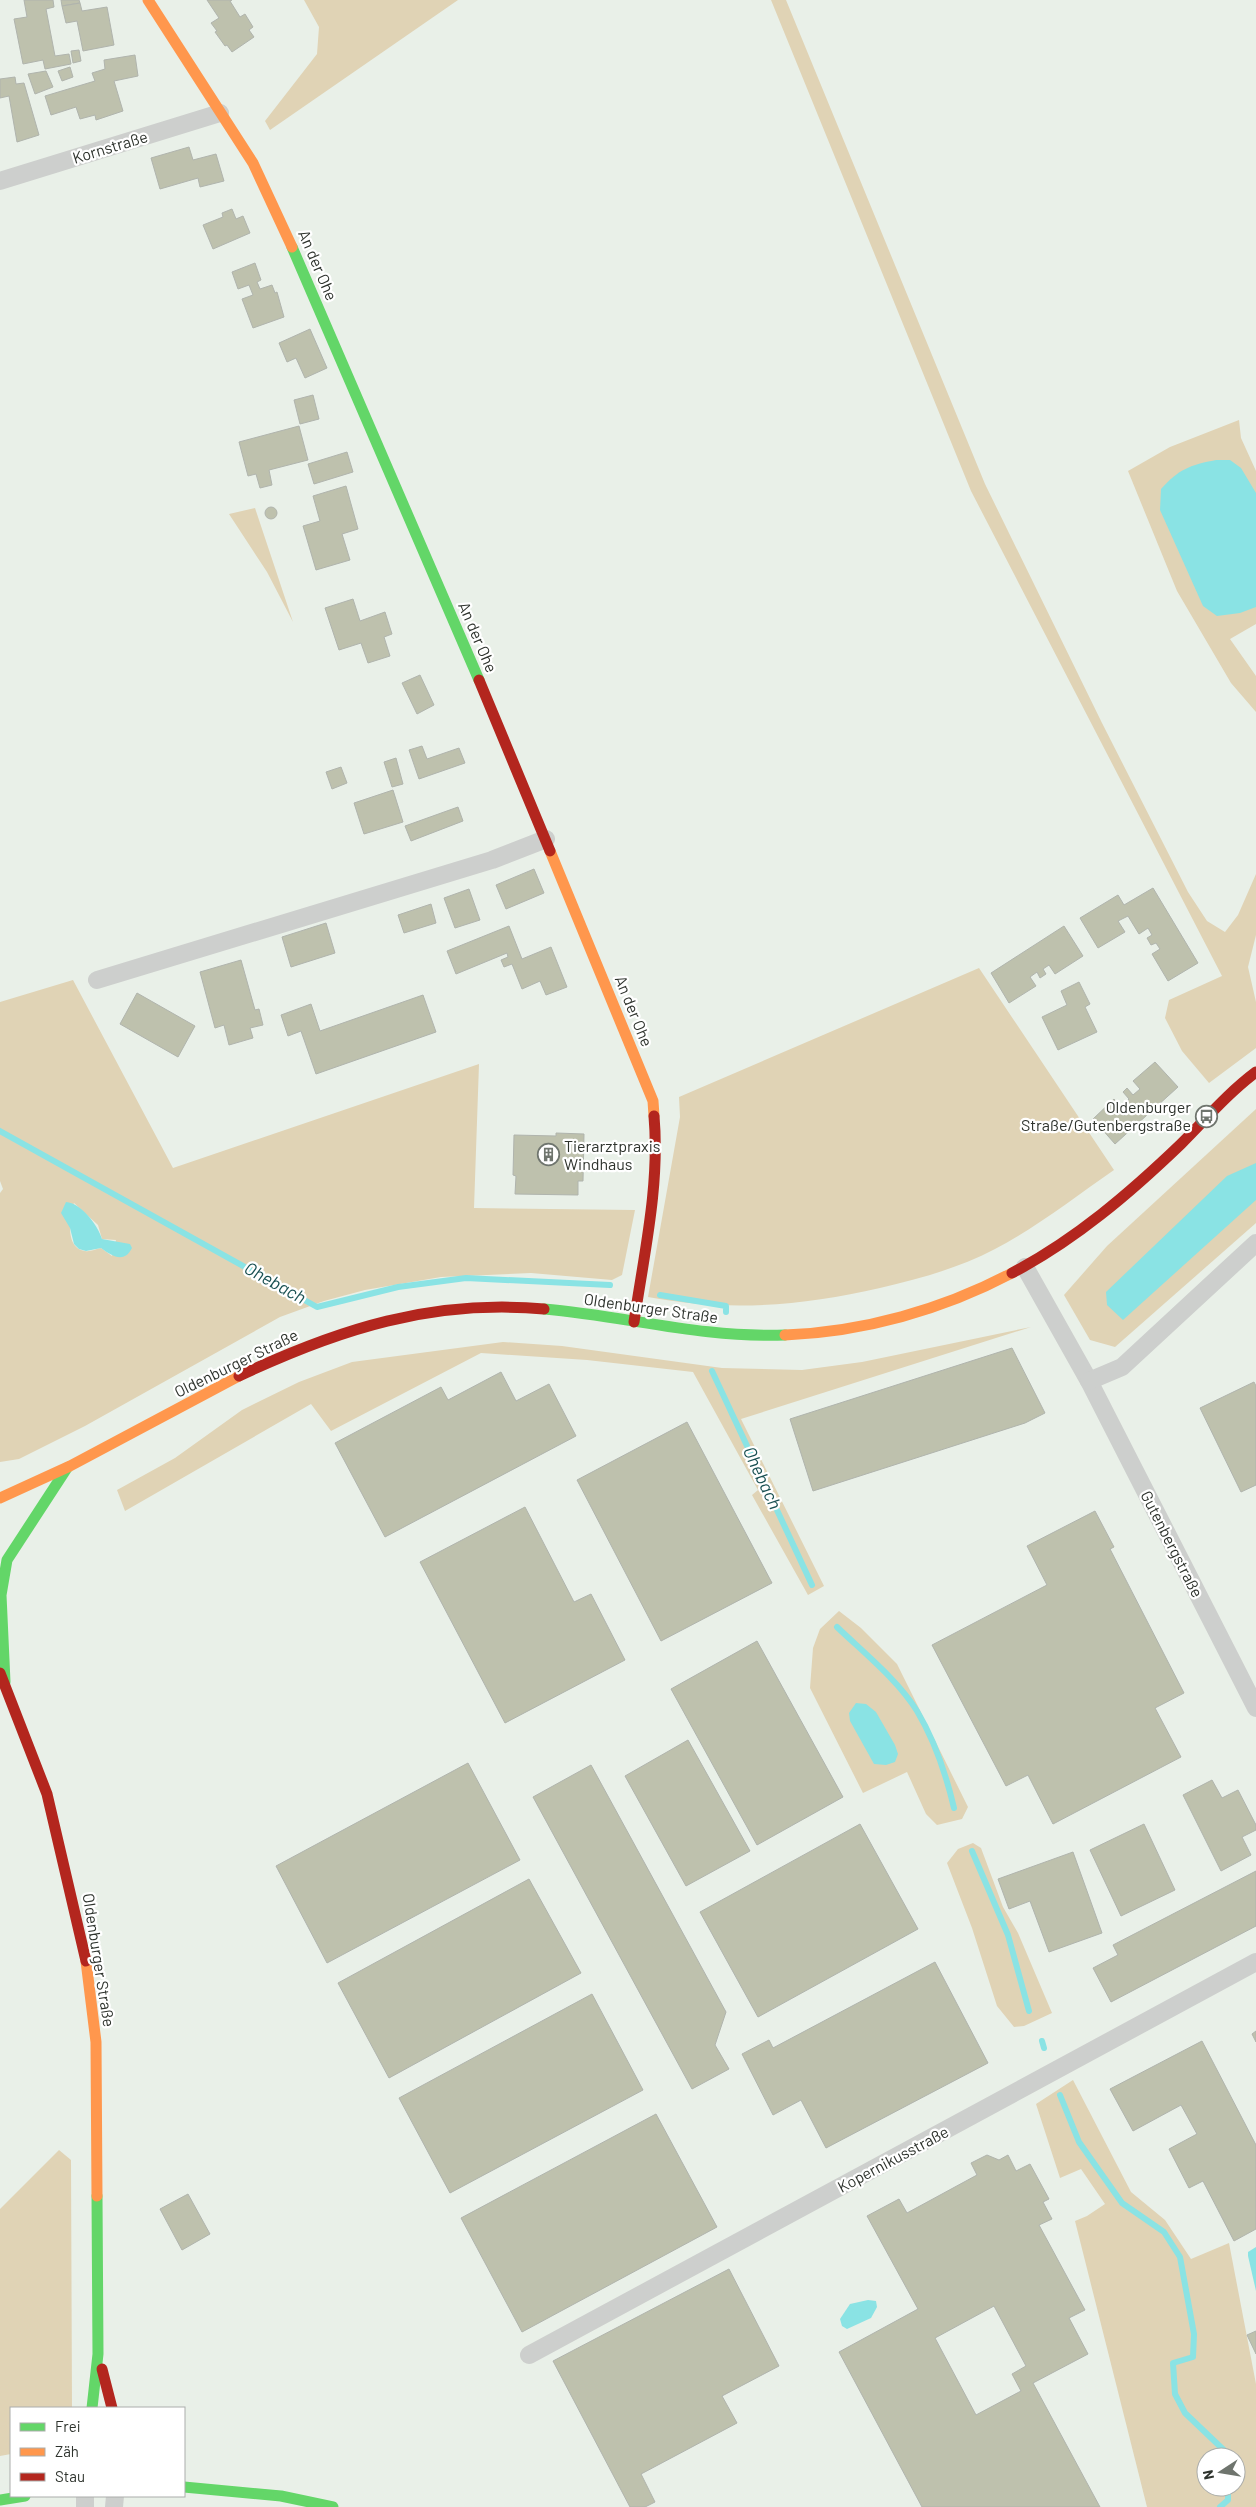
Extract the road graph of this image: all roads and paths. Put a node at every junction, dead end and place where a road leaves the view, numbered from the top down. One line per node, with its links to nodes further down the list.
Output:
1 (148, 0): 2 (main road, An der Ohe)
2 (220, 113): 3 (street, Kornstraße); 4 (main road, An der Ohe)
3 (0, 181)
4 (546, 839): 5 (street); 9 (main road, An der Ohe)
5 (97, 980)
6 (1256, 1072): 8 (main road, Oldenburger Straße)
7 (1256, 1243): 10 (street)
8 (1025, 1267): 9 (main road, Oldenburger Straße); 10 (street, Gutenbergstraße)
9 (634, 1322): 11 (main road, Oldenburger Straße)
10 (1089, 1381): 14 (street, Gutenbergstraße)
11 (67, 1468): 12 (main road, Oldenburger Straße); 13 (main road, Oldenburger Straße)
12 (0, 1498)
13 (3, 1678): 16 (main road, Oldenburger Straße)
14 (1256, 1708)
15 (1256, 1962): 17 (street, Kopernikusstraße)
16 (98, 2354): 18 (main road, Oldenburger Straße); 19 (main road, Oldenburger Straße)
17 (528, 2355)
18 (92, 2407)
19 (112, 2407)
20 (187, 2485): 24 (main road)
21 (21, 2497): 22 (main road)
22 (0, 2502): 23 (street)
23 (8, 2507)
24 (333, 2507)

